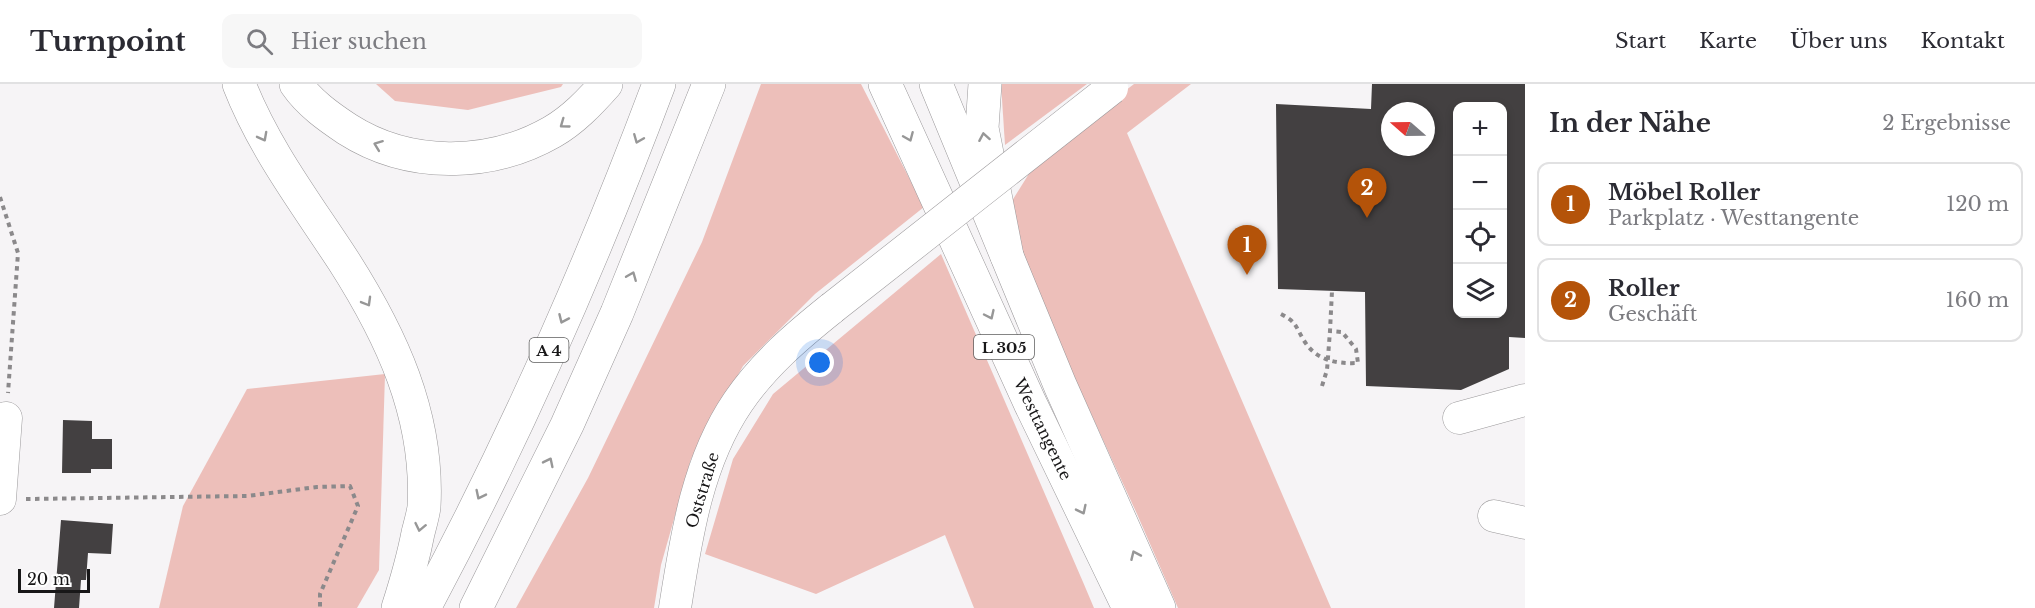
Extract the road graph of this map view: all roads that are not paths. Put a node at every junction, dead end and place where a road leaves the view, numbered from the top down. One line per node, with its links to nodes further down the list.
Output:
1 (239, 84): 17 (main road, one-way to 17)
2 (296, 84): 3 (main road, one-way to 2)
3 (606, 84)
4 (659, 84): 18 (main road, A 4, one-way to 18)
5 (709, 84): 19 (main road, A 4, one-way to 5)
6 (885, 84): 21 (main road, Westtangente / L 305, one-way to 21)
7 (936, 84): 10 (main road, Westtangente / L 305)
8 (985, 84): 10 (main road, one-way to 8)
9 (1114, 86): 20 (street, Oststraße, bridge)
10 (1007, 256): 22 (main road, Westtangente / L 305, one-way to 10)
11 (1525, 400): 13 (street)
12 (6, 418): 14 (street)
13 (1459, 418)
14 (12, 499)
15 (1494, 516): 16 (street)
16 (1525, 523)
17 (398, 608)
18 (424, 608)
19 (476, 608)
20 (675, 608)
21 (1129, 608)
22 (1159, 608)

